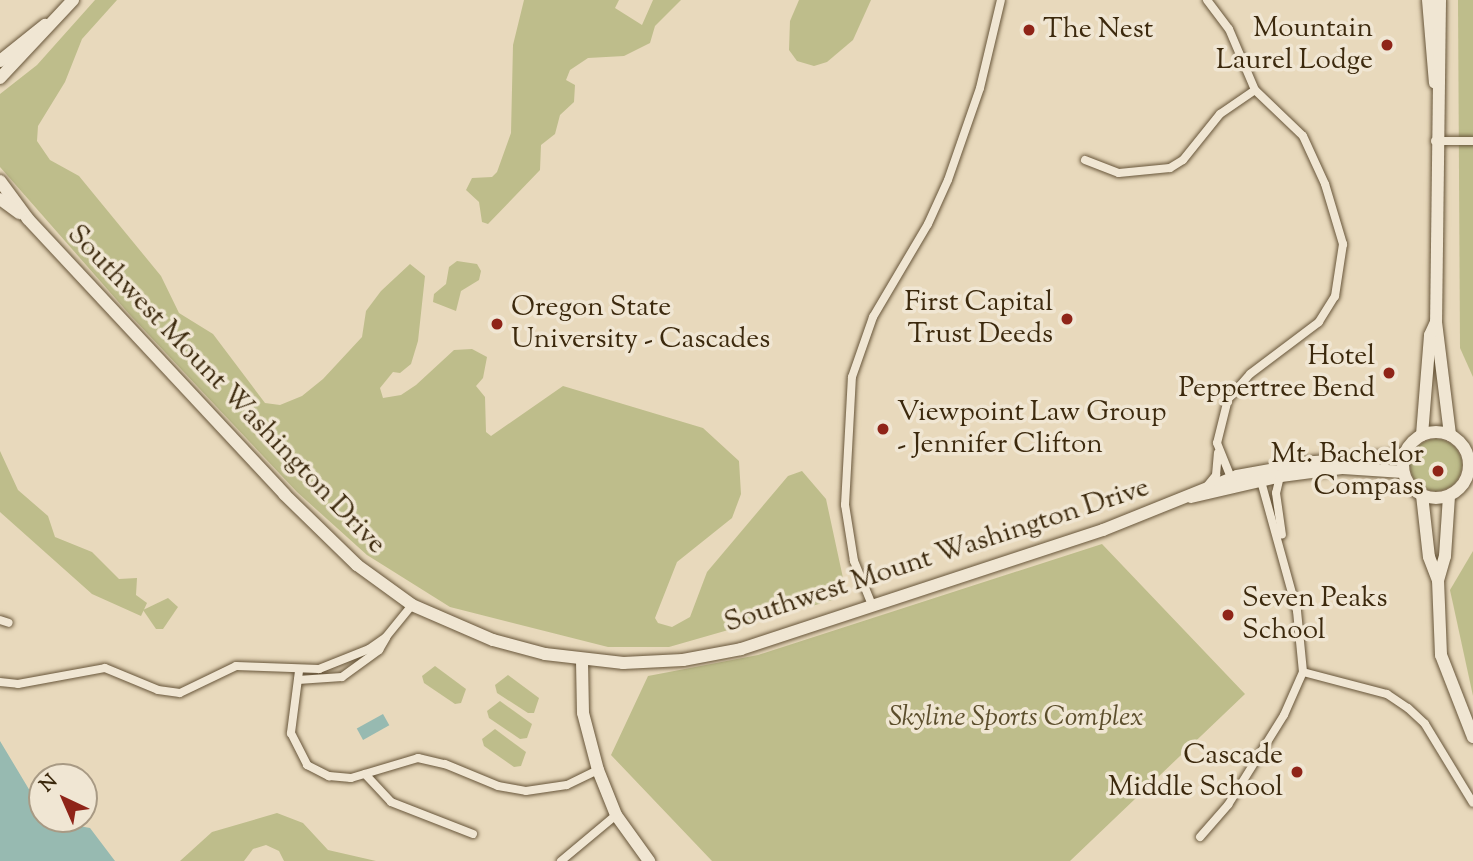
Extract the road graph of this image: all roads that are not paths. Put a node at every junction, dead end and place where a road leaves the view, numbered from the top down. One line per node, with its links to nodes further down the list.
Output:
1 (73, 0): 6 (main road)
2 (1001, 0): 35 (street)
3 (1207, 0): 10 (street)
4 (1428, 0): 9 (main road)
5 (1440, 0): 9 (main road)
6 (49, 23): 7 (main road); 8 (main road)
7 (0, 61)
8 (0, 78)
9 (1436, 87): 11 (main road)
10 (1255, 90): 13 (street); 20 (street)
11 (1436, 141): 12 (street); 17 (main road)
12 (1473, 141)
13 (1086, 160)
14 (0, 181): 16 (main road, Southwest Mount Washington Drive)
15 (0, 199): 16 (main road, Southwest Mount Washington Drive)
16 (28, 219): 34 (main road, Southwest Mount Washington Drive)
17 (1436, 322): 18 (main road); 19 (main road)
18 (1422, 435): 19 (main road); 22 (main road)
19 (1450, 435): 21 (main road)
20 (1218, 453): 27 (street); 28 (street)
21 (1470, 454): 26 (main road)
22 (1404, 455): 23 (main road); 24 (main road, Southwest Mount Washington Drive)
23 (1403, 472): 25 (main road, Southwest Mount Washington Drive); 29 (main road)
24 (1260, 476): 25 (main road, Southwest Mount Washington Drive); 27 (main road, Southwest Mount Washington Drive); 31 (main road, Southwest Mount Washington Drive); 32 (street)
25 (1280, 476): 32 (street)
26 (1470, 476): 30 (main road)
27 (1231, 478): 28 (main road, Southwest Mount Washington Drive)
28 (1206, 487): 31 (main road, Southwest Mount Washington Drive)
29 (1422, 495): 30 (main road); 33 (main road)
30 (1449, 496): 33 (main road)
31 (1191, 497): 35 (main road, Southwest Mount Washington Drive)
32 (1287, 566): 38 (street)
33 (1437, 580): 41 (main road)
34 (412, 605): 36 (street); 37 (main road, Southwest Mount Washington Drive)
35 (872, 605): 37 (main road, Southwest Mount Washington Drive)
36 (386, 637): 39 (street); 39 (street)
37 (582, 661): 42 (main road)
38 (1303, 672): 44 (street); 47 (street)
39 (298, 675): 40 (street); 43 (street)
40 (0, 682)
41 (1473, 737)
42 (598, 770): 43 (street); 45 (main road)
43 (365, 774): 46 (street)
44 (1473, 803)
45 (616, 815): 48 (main road); 49 (street)
46 (473, 834)
47 (1200, 837)
48 (642, 859)
49 (561, 861)

